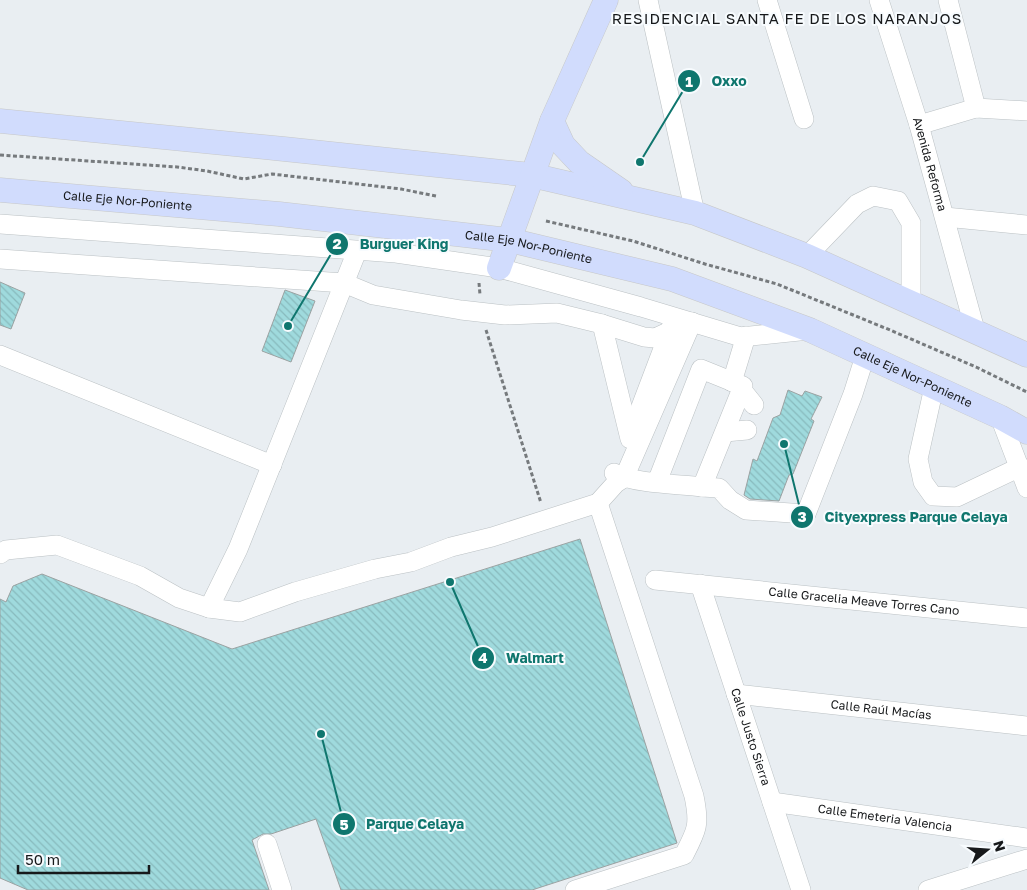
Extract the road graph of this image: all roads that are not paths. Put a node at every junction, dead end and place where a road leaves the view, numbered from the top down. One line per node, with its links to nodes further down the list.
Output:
1 (606, 0): 10 (main road)
2 (648, 0): 15 (street)
3 (767, 0): 8 (street)
4 (880, 0): 11 (street, Avenida Reforma)
5 (948, 0): 6 (street)
6 (976, 108): 7 (street); 11 (street)
7 (1027, 111)
8 (804, 119)
9 (0, 121): 12 (main road)
10 (552, 121): 12 (main road); 14 (main road)
11 (919, 125): 16 (street, Avenida Reforma)
12 (531, 175): 14 (main road); 19 (main road)
13 (0, 190): 19 (main road, Calle Eje Nor-Poniente)
14 (631, 198): 15 (main road)
15 (695, 213): 21 (main road)
16 (945, 217): 18 (street); 29 (street, Avenida Reforma)
17 (0, 224): 20 (street)
18 (1027, 225)
19 (509, 240): 23 (main road); 28 (main road, Calle Eje Nor-Poniente)
20 (357, 251): 23 (street); 24 (street)
21 (807, 256): 25 (main road); 25 (street)
22 (0, 259): 24 (street)
23 (499, 268): 26 (street)
24 (344, 283): 27 (street); 42 (street)
25 (911, 302): 29 (main road)
26 (679, 323): 27 (street); 30 (street); 41 (street)
27 (602, 324): 41 (street)
28 (810, 330): 30 (street); 33 (main road, Calle Eje Nor-Poniente)
29 (975, 330): 32 (main road)
30 (746, 336): 34 (street)
31 (0, 355): 42 (street)
32 (1027, 355)
33 (866, 356): 35 (main road, Calle Eje Nor-Poniente); 46 (street)
34 (737, 386): 36 (street); 39 (street); 45 (street)
35 (934, 388): 37 (main road, Calle Eje Nor-Poniente); 43 (street)
36 (754, 405)
37 (1000, 417): 40 (main road, Calle Eje Nor-Poniente); 43 (street)
38 (746, 430): 39 (street)
39 (725, 432): 46 (street)
40 (1027, 432)
41 (633, 446): 44 (street)
42 (272, 465): 52 (street)
43 (1024, 468): 47 (street)
44 (618, 478): 45 (street); 48 (street)
45 (657, 482): 46 (street)
46 (702, 487)
47 (1027, 488)
48 (598, 504): 52 (street); 62 (street)
49 (0, 554): 52 (street)
50 (655, 580): 51 (street, Calle Gracelia Meave Torres Cano)
51 (700, 584): 53 (street, Calle Gracelia Meave Torres Cano); 54 (street, Calle Justo Sierra)
52 (209, 608)
53 (1027, 618)
54 (736, 694): 55 (street, Calle Raúl Macías); 56 (street, Calle Justo Sierra)
55 (1027, 726)
56 (772, 802): 57 (street, Calle Emeteria Valencia); 63 (street, Calle Justo Sierra)
57 (1027, 838)
58 (267, 844): 61 (street)
59 (1027, 859): 60 (street)
60 (933, 889)
61 (282, 890)
62 (575, 890)
63 (801, 890)

